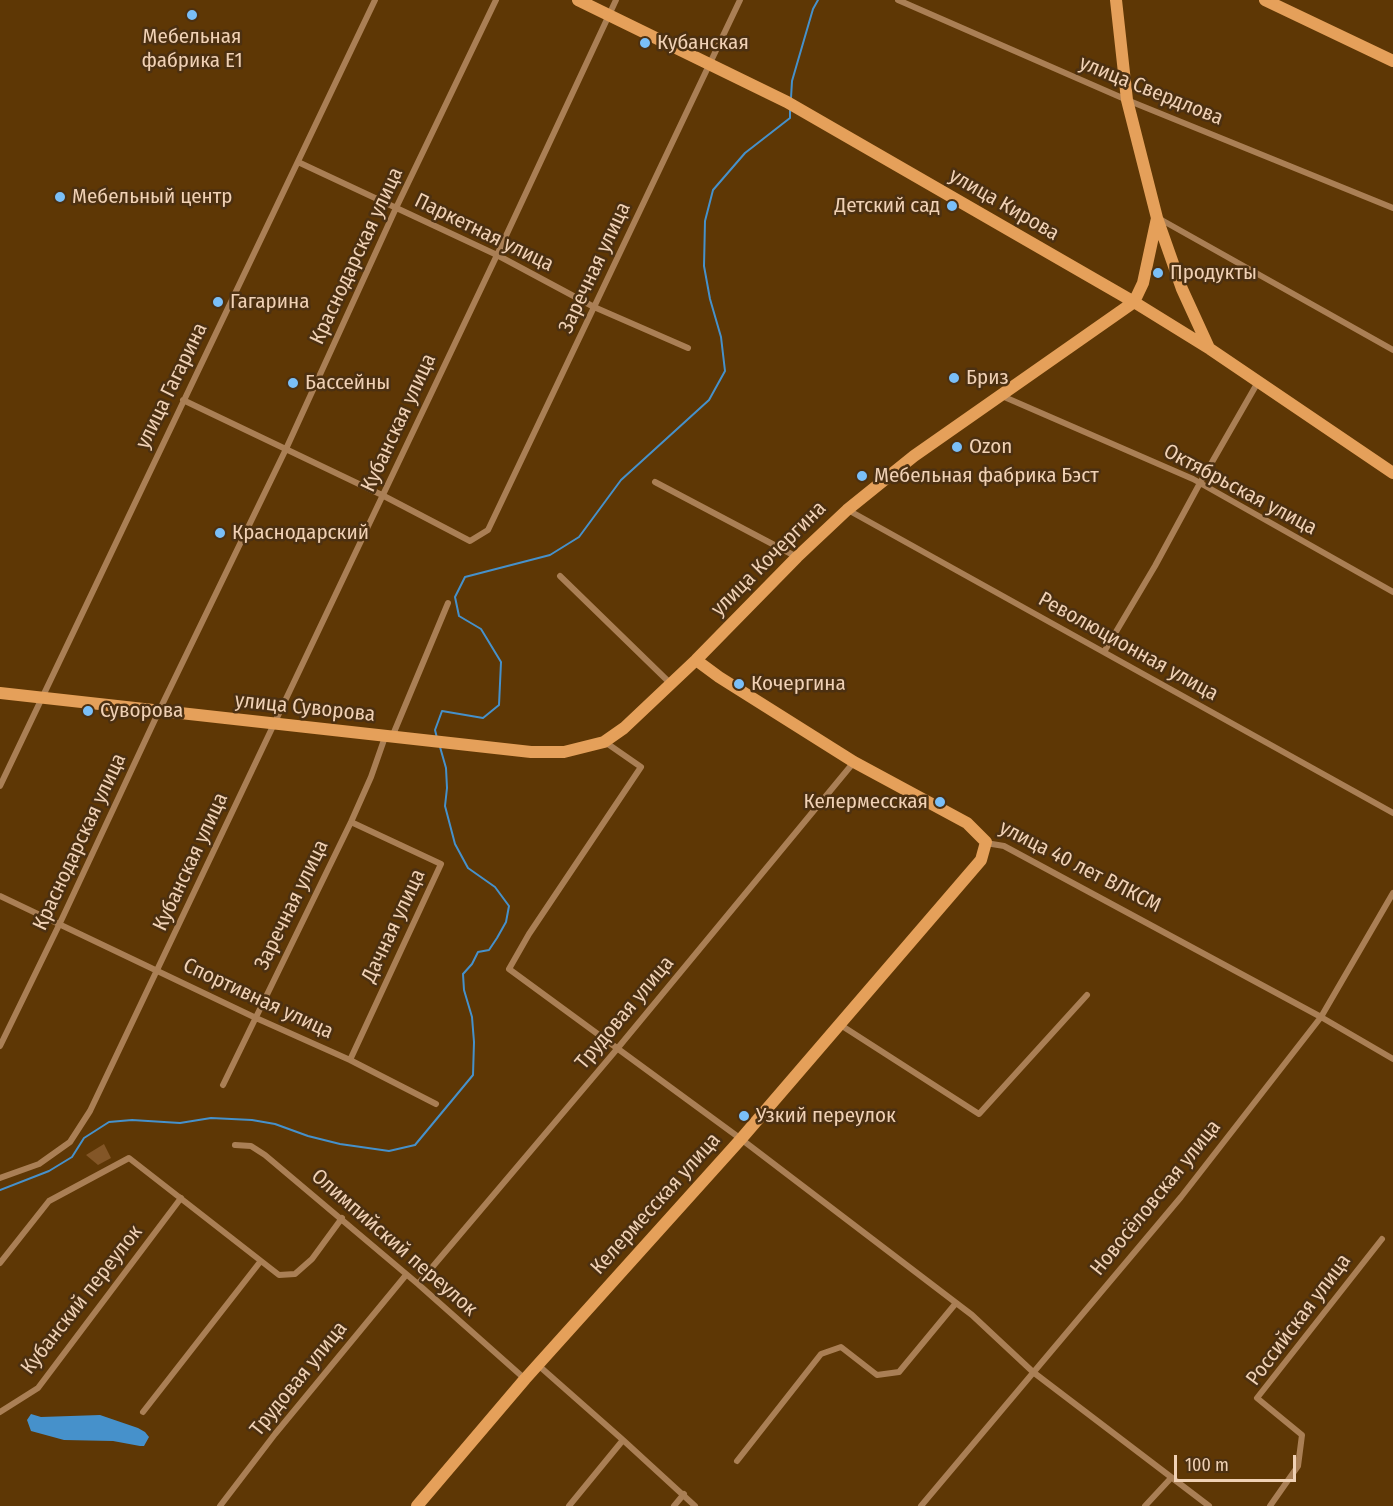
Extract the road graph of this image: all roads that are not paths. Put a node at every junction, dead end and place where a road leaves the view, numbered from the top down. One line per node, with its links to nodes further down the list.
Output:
1 (375, 0): 13 (street, улица Гагарина)
2 (496, 0): 14 (street, Краснодарская улица)
3 (578, 0): 9 (street, улица Кирова)
4 (616, 0): 9 (street, Кубанская улица)
5 (740, 0): 11 (street, Заречная улица)
6 (898, 0): 12 (street, улица Свердлова)
7 (1116, 0): 12 (street)
8 (1265, 0): 10 (street)
9 (608, 15): 11 (street, улица Кирова); 17 (street, Кубанская улица)
10 (1393, 61)
11 (710, 65): 18 (street, улица Кирова); 19 (street, Заречная улица)
12 (1128, 100): 15 (street, улица Свердлова); 16 (street)
13 (298, 162): 14 (street, Паркетная улица); 25 (street, улица Гагарина)
14 (396, 208): 17 (street, Паркетная улица); 26 (street, Краснодарская улица)
15 (1393, 208)
16 (1157, 218): 18 (street); 21 (street); 22 (street)
17 (497, 255): 19 (street, Паркетная улица); 30 (street, Кубанская улица)
18 (1134, 302): 21 (street, улица Кирова); 24 (street, улица Кочергина)
19 (594, 307): 20 (street, Паркетная улица); 30 (street, Заречная улица)
20 (688, 348)
21 (1210, 349): 23 (street, улица Кирова)
22 (1393, 350)
23 (1258, 382): 27 (street, улица Кирова); 29 (street)
24 (1002, 396): 29 (street, Октябрьская улица); 31 (street, улица Кочергина)
25 (183, 400): 26 (street); 40 (street, улица Гагарина)
26 (286, 449): 30 (street); 41 (street, Краснодарская улица)
27 (1393, 473)
28 (655, 482): 32 (street)
29 (1200, 483): 34 (street, Октябрьская улица); 36 (street)
30 (382, 495): 42 (street, Кубанская улица)
31 (847, 510): 32 (street, улица Кочергина); 36 (street, Революционная улица)
32 (797, 557): 37 (street, улица Кочергина)
33 (560, 576): 38 (street)
34 (1393, 592)
35 (448, 603): 43 (street, Заречная улица)
36 (1104, 652): 47 (street, Революционная улица)
37 (696, 660): 38 (street, улица Кочергина); 45 (street, улица 40 лет ВЛКСМ)
38 (671, 684): 44 (street, улица Кочергина)
39 (0, 693): 40 (street, улица Суворова)
40 (41, 698): 41 (street, улица Суворова); 46 (street, улица Гагарина)
41 (159, 711): 42 (street, улица Суворова); 52 (street, Краснодарская улица)
42 (274, 724): 43 (street, улица Суворова); 53 (street, Кубанская улица)
43 (388, 737): 44 (street, улица Суворова); 48 (street, Заречная улица)
44 (604, 742): 59 (street)
45 (854, 762): 49 (street, улица 40 лет ВЛКСМ); 59 (street, Трудовая улица)
46 (0, 786)
47 (1393, 813)
48 (351, 822): 56 (street, Заречная улица); 61 (street, Дачная улица)
49 (986, 842): 55 (street, улица 40 лет ВЛКСМ); 57 (street, Келермесская улица)
50 (1393, 893): 55 (street, Новосёловская улица)
51 (0, 896): 52 (street, Спортивная улица)
52 (60, 923): 53 (street, Спортивная улица); 58 (street, Краснодарская улица)
53 (157, 971): 56 (street, Спортивная улица); 66 (street, Кубанская улица)
54 (1087, 995): 57 (street)
55 (1321, 1017): 60 (street, улица 40 лет ВЛКСМ); 76 (street, Новосёловская улица)
56 (256, 1018): 61 (street, Спортивная улица); 62 (street, Заречная улица)
57 (839, 1024): 64 (street, Келермесская улица)
58 (0, 1046)
59 (617, 1049): 64 (street); 73 (street, Трудовая улица)
60 (1393, 1059)
61 (350, 1060): 63 (street, Спортивная улица)
62 (223, 1085)
63 (436, 1104)
64 (741, 1139): 74 (street); 75 (street, Келермесская улица)
65 (235, 1145): 68 (street, Олимпийский переулок)
66 (0, 1178)
67 (181, 1198): 70 (street); 71 (street); 78 (street, Кубанский переулок)
68 (342, 1218): 70 (street); 72 (street, Олимпийский переулок)
69 (1382, 1239): 92 (street, Российская улица)
70 (260, 1262): 79 (street)
71 (0, 1263)
72 (406, 1275): 73 (street, Олимпийский переулок); 84 (street, Трудовая улица)
73 (418, 1284): 77 (street, Олимпийский переулок)
74 (956, 1303): 76 (street); 81 (street)
75 (538, 1365): 77 (street, Келермесская улица); 80 (street)
76 (1033, 1372): 82 (street); 89 (street, Новосёловская улица)
77 (525, 1379): 85 (street, Келермесская улица)
78 (0, 1412)
79 (143, 1412)
80 (624, 1440): 83 (street); 86 (street)
81 (737, 1461)
82 (1171, 1478): 90 (street); 91 (street)
83 (684, 1494): 87 (street); 88 (street)
84 (220, 1506)
85 (417, 1506)
86 (568, 1506)
87 (674, 1506)
88 (695, 1506)
89 (921, 1506)
90 (1145, 1506)
91 (1209, 1506)
92 (1270, 1506)

